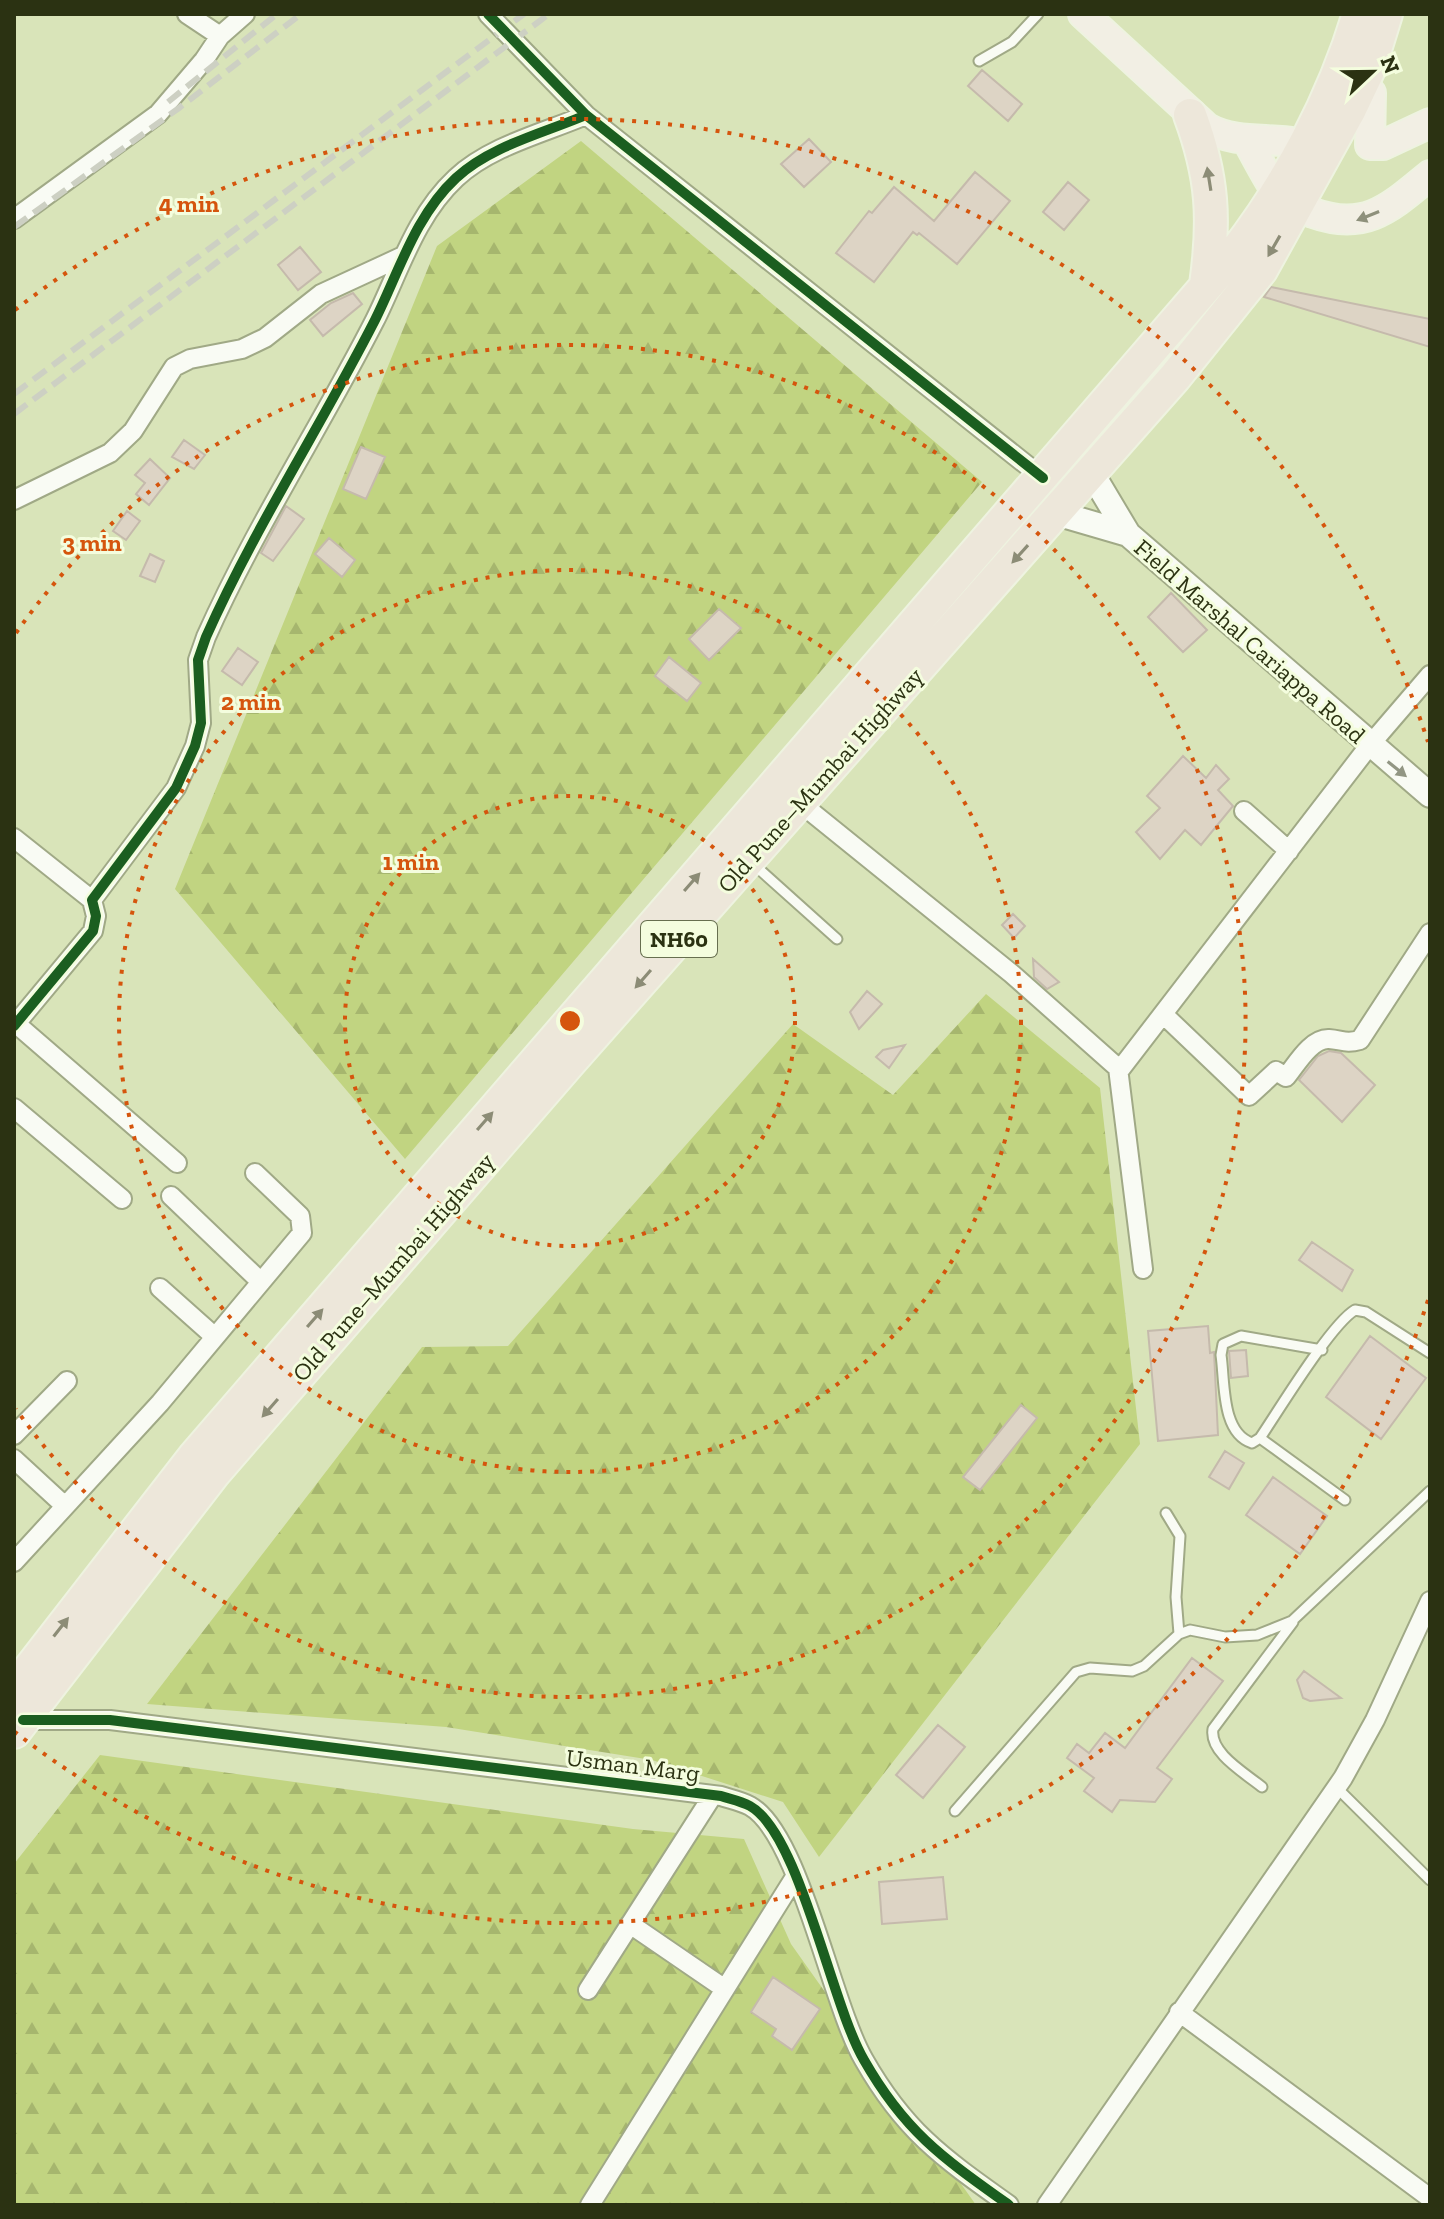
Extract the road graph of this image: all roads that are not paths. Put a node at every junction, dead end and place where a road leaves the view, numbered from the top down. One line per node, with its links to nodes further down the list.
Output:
1 (187, 14): 8 (street)
2 (245, 14): 8 (street)
3 (488, 14): 11 (street)
4 (1038, 14): 9 (lane)
5 (1083, 14): 12 (main road)
6 (1359, 14): 10 (highway, Old Pune–Mumbai Highway / NH60)
7 (1386, 14): 10 (highway, Old Pune–Mumbai Highway / NH60)
8 (220, 36): 18 (street)
9 (979, 61)
10 (1350, 79): 13 (main road); 15 (highway, Old Pune–Mumbai Highway / NH60)
11 (586, 115): 19 (street); 22 (street)
12 (1190, 115): 14 (main road); 20 (highway, one-way to 12)
13 (1430, 123)
14 (1248, 142): 15 (main road); 17 (main road)
15 (1315, 148): 17 (highway, Old Pune–Mumbai Highway / NH60)
16 (1426, 185): 17 (main road, one-way to 17)
17 (1287, 200): 20 (highway, Old Pune–Mumbai Highway / NH60); 21 (highway, Old Pune–Mumbai Highway / NH60, one-way to 21)
18 (14, 219)
19 (401, 257): 23 (street); 34 (street)
20 (1206, 285): 22 (highway, Old Pune–Mumbai Highway / NH60)
21 (1091, 472): 24 (highway, Old Pune–Mumbai Highway / NH60); 25 (street)
22 (1043, 478): 63 (highway, Old Pune–Mumbai Highway / NH60, one-way to 22)
23 (14, 500)
24 (1056, 513): 25 (street, Field Marshal Cariappa Road); 29 (highway, Old Pune–Mumbai Highway / NH60, one-way to 29)
25 (1128, 534): 27 (street, Field Marshal Cariappa Road)
26 (1430, 675): 27 (street)
27 (1369, 746): 28 (street, Field Marshal Cariappa Road, one-way to 28); 32 (street)
28 (1430, 795)
29 (799, 802): 33 (highway, Old Pune–Mumbai Highway / NH60); 39 (street)
30 (1244, 811): 32 (street)
31 (14, 838): 34 (street)
32 (1289, 851): 37 (street)
33 (749, 860): 36 (lane); 64 (highway, Old Pune–Mumbai Highway / NH60, one-way to 64)
34 (92, 900): 38 (street)
35 (1430, 933): 37 (street)
36 (837, 939)
37 (1163, 1014): 39 (street)
38 (15, 1024): 41 (street)
39 (1119, 1071): 45 (street)
40 (14, 1108): 44 (street)
41 (177, 1163)
42 (255, 1173): 46 (street)
43 (171, 1196): 46 (street)
44 (122, 1199)
45 (1143, 1269)
46 (261, 1282): 48 (street)
47 (160, 1288): 48 (street)
48 (215, 1337): 57 (street)
49 (1322, 1350): 50 (lane); 53 (lane); 53 (lane)
50 (1430, 1353)
51 (67, 1381): 52 (street)
52 (14, 1435)
53 (1260, 1438): 56 (lane)
54 (14, 1459): 57 (street)
55 (1430, 1491): 61 (lane)
56 (1345, 1500)
57 (65, 1506): 59 (street)
58 (1166, 1513): 62 (lane)
59 (14, 1562)
60 (1430, 1601): 66 (street)
61 (1298, 1616): 62 (lane); 65 (lane)
62 (1179, 1634): 68 (lane)
63 (14, 1689)
64 (19, 1726): 67 (street, Usman Marg)
65 (1262, 1787)
66 (1336, 1787): 70 (lane); 74 (street)
67 (713, 1795): 69 (street, Usman Marg); 71 (street)
68 (955, 1811)
69 (795, 1877): 72 (street); 77 (street, Usman Marg)
70 (1430, 1880)
71 (630, 1924): 72 (street); 73 (street)
72 (725, 1989): 76 (street)
73 (588, 1990)
74 (1179, 2012): 75 (street); 78 (street)
75 (1430, 2198)
76 (590, 2205)
77 (1009, 2205)
78 (1047, 2205)

